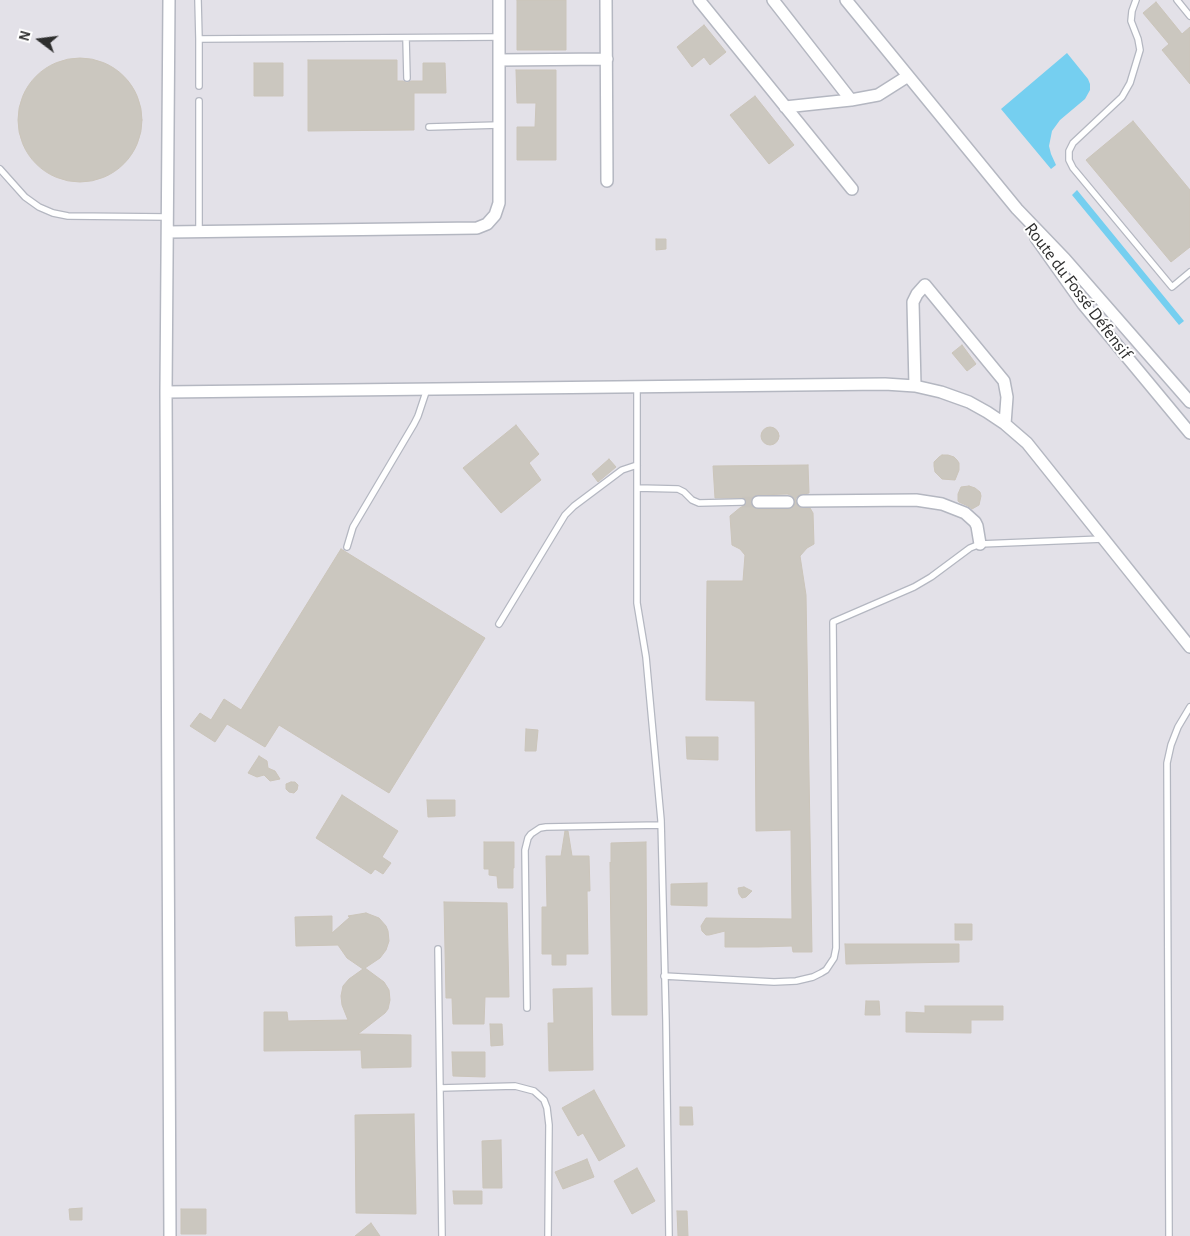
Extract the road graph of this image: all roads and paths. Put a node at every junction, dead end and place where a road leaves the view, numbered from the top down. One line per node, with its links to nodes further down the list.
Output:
1 (169, 0): 28 (street)
2 (198, 0): 13 (lane)
3 (498, 0): 11 (street)
4 (606, 0): 14 (street)
5 (699, 0): 21 (street)
6 (773, 0): 19 (street)
7 (846, 0): 16 (street)
8 (1136, 0): 31 (lane)
9 (1177, 0): 10 (lane)
10 (1190, 16)
11 (499, 37): 12 (lane); 15 (street)
12 (406, 38): 13 (lane); 17 (lane)
13 (199, 39): 18 (lane)
14 (606, 59): 15 (street); 25 (street)
15 (499, 60): 22 (street)
16 (908, 76): 19 (street); 27 (street)
17 (407, 78)
18 (199, 86)
19 (851, 100): 21 (street)
20 (199, 101): 30 (lane)
21 (785, 107): 26 (street)
22 (499, 125): 23 (lane); 30 (street)
23 (429, 127)
24 (0, 169): 28 (lane)
25 (607, 181)
26 (852, 188)
27 (1017, 209): 36 (street, Route du Fossé Défensif); 38 (street, Route du Fossé Défensif)
28 (168, 217): 29 (street)
29 (168, 232): 30 (street); 35 (street)
30 (199, 232)
31 (1189, 274)
32 (915, 386): 33 (street); 37 (street); 37 (street)
33 (637, 387): 34 (street); 39 (lane)
34 (427, 389): 35 (street); 47 (lane)
35 (166, 392): 56 (street)
36 (1190, 402)
37 (1005, 424): 45 (street)
38 (1190, 434)
39 (637, 465): 40 (lane); 48 (lane)
40 (637, 488): 42 (lane); 51 (lane)
41 (803, 501): 46 (street)
42 (742, 502)
43 (758, 502): 44 (street)
44 (788, 502)
45 (1103, 539): 46 (lane); 49 (street)
46 (980, 544): 53 (lane)
47 (347, 547)
48 (499, 624)
49 (1190, 647)
50 (1190, 707): 60 (lane)
51 (661, 825): 53 (lane); 54 (lane)
52 (438, 949): 55 (lane)
53 (664, 976): 59 (lane)
54 (527, 1008)
55 (440, 1088): 57 (lane); 58 (lane)
56 (170, 1236)
57 (442, 1236)
58 (548, 1236)
59 (669, 1236)
60 (1169, 1236)

